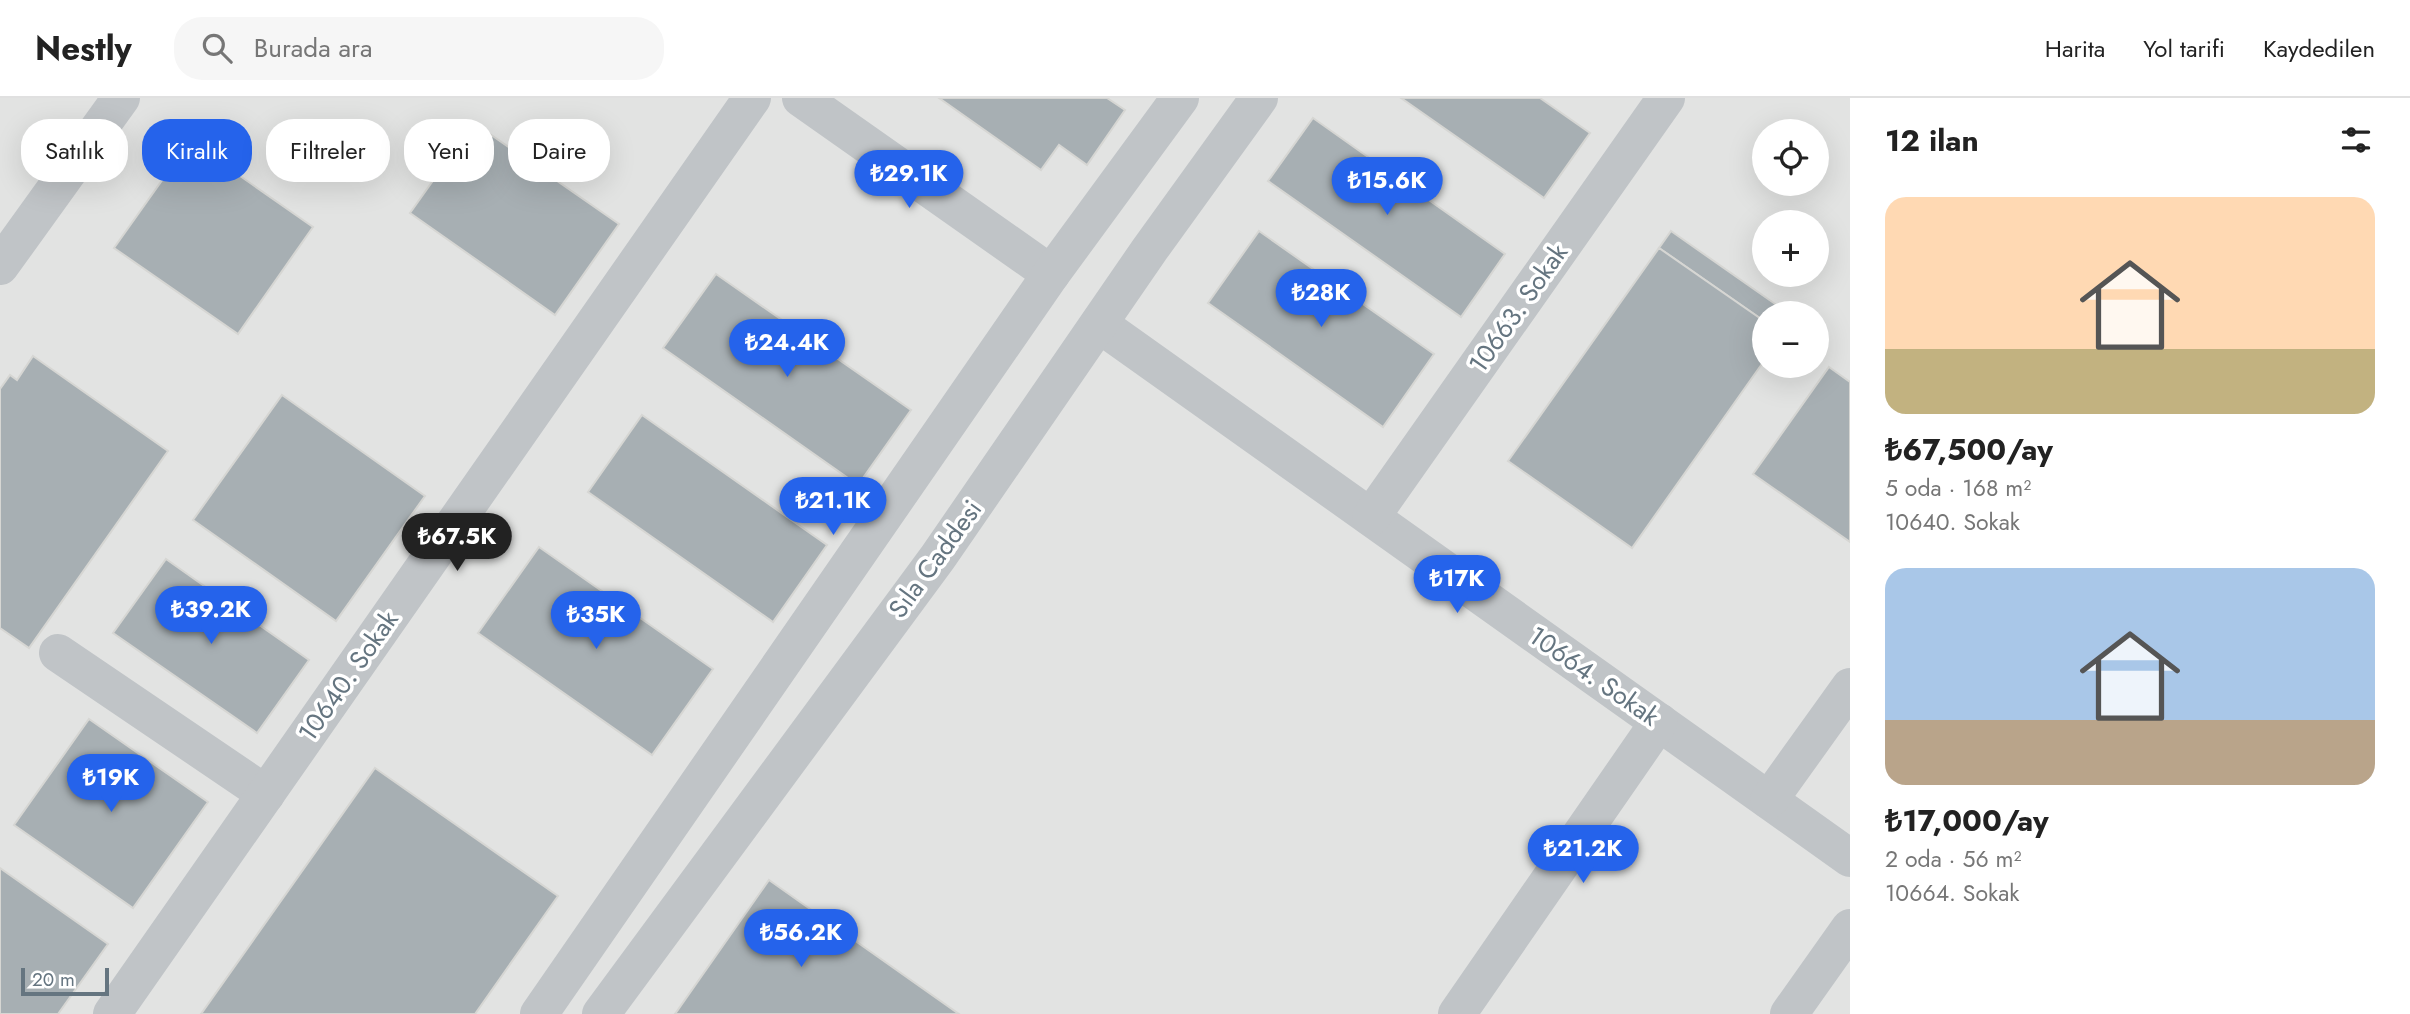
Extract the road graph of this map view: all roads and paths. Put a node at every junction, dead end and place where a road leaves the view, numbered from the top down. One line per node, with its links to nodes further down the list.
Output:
1 (752, 98): 14 (street, 10640. Sokak)
2 (801, 98): 8 (street)
3 (1180, 98): 8 (street)
4 (1259, 98): 9 (street, Sıla Caddesi)
5 (1666, 98): 10 (street, 10663. Sokak)
6 (108, 102): 7 (street)
7 (0, 266)
8 (1051, 274): 19 (street)
9 (1099, 324): 10 (street, 10664. Sokak); 20 (street, Sıla Caddesi)
10 (1371, 517): 13 (street, 10664. Sokak)
11 (58, 653): 14 (street)
12 (1850, 687): 15 (street)
13 (1659, 722): 15 (street, 10664. Sokak); 21 (street)
14 (266, 794): 18 (street, 10640. Sokak)
15 (1769, 800): 16 (street, 10664. Sokak)
16 (1850, 858)
17 (1850, 928): 22 (street)
18 (112, 1014)
19 (540, 1014)
20 (601, 1014)
21 (1457, 1014)
22 (1789, 1014)

